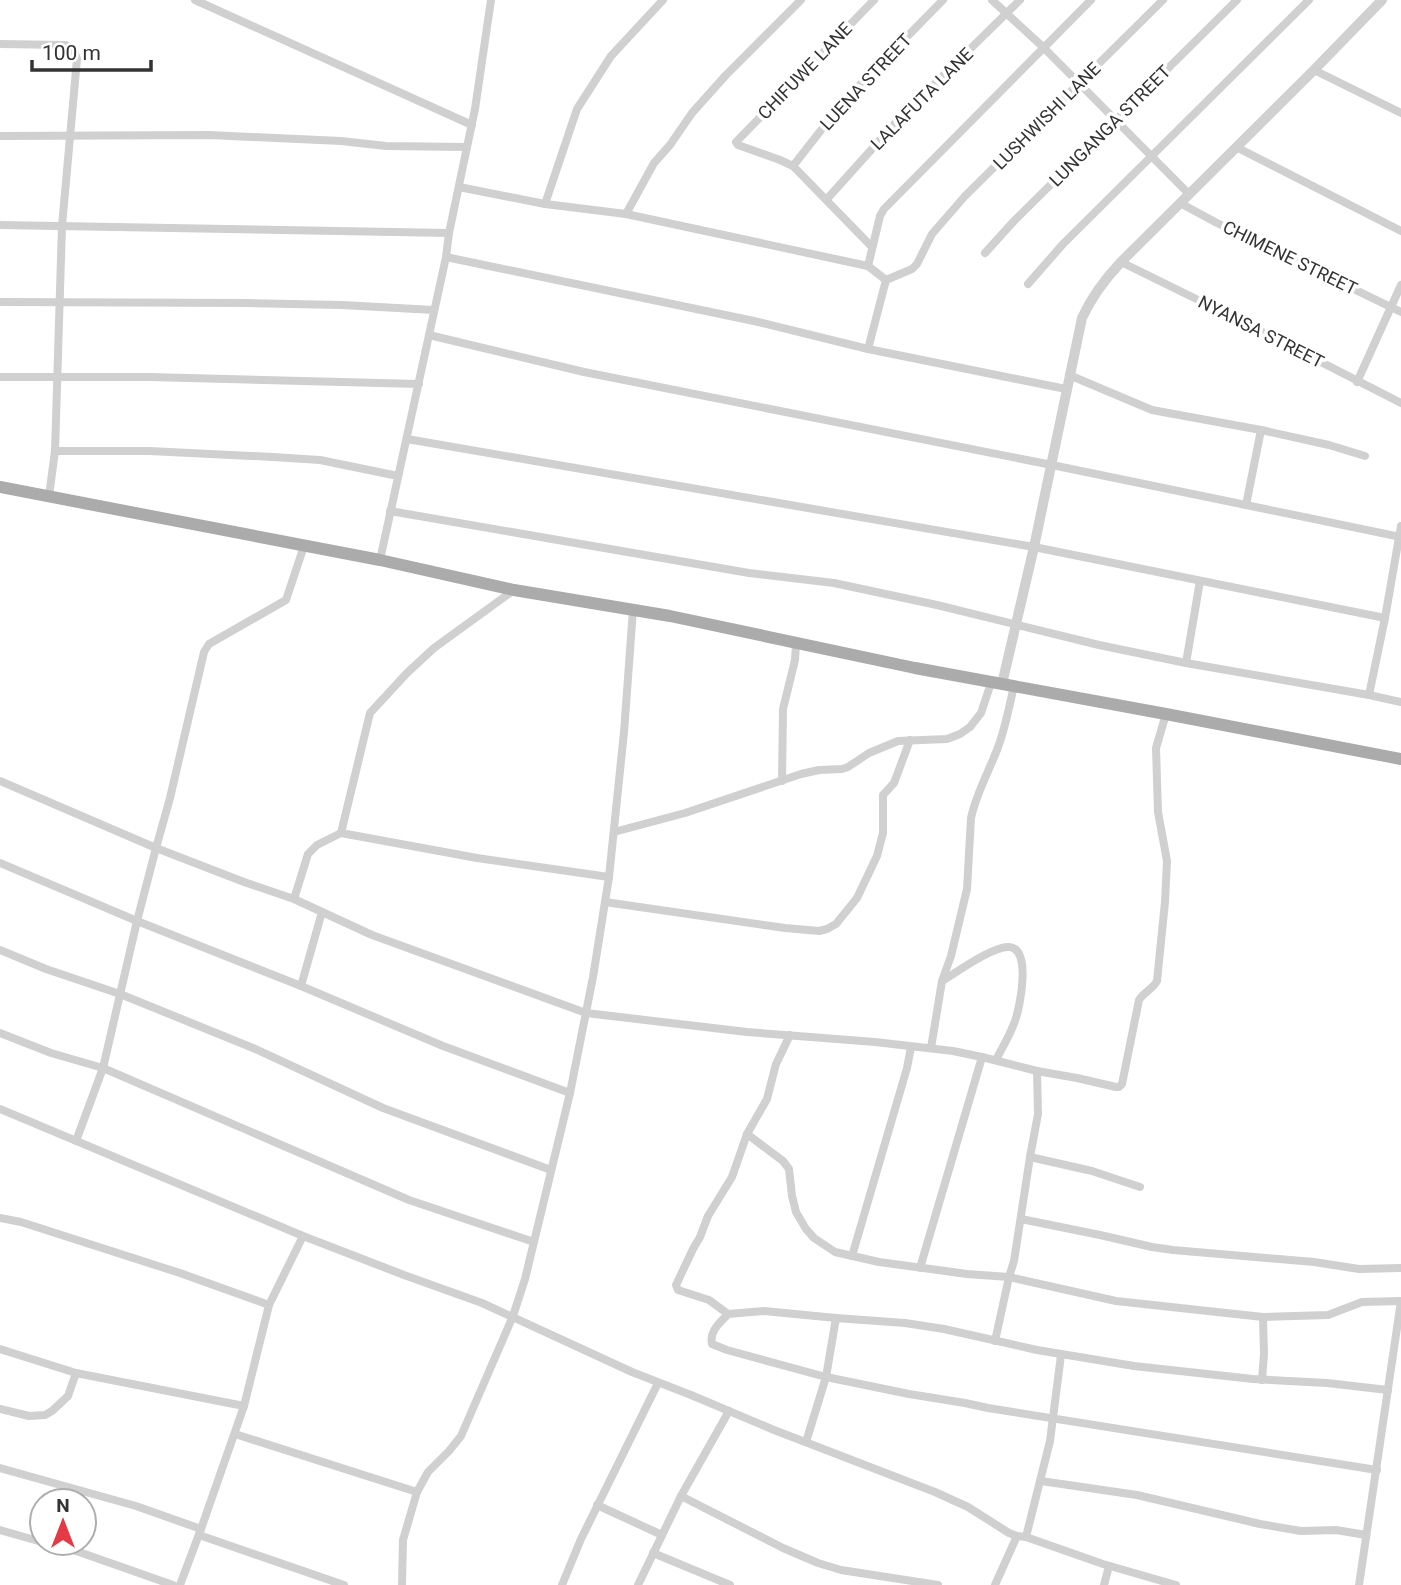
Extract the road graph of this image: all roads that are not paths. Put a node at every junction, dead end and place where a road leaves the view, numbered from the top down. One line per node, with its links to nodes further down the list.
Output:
1 (195, 0): 21 (street)
2 (491, 0): 21 (street)
3 (663, 0): 32 (street)
4 (801, 0): 33 (street)
5 (874, 0): 27 (street, CHIFUWE LANE)
6 (943, 0): 27 (street, LUENA STREET)
7 (992, 0): 14 (street)
8 (1020, 0): 14 (street, LALAFUTA LANE)
9 (1091, 0): 16 (street)
10 (1163, 0): 18 (street, LUSHWISHI LANE)
11 (1237, 0): 20 (street, LUNGANGA STREET)
12 (1309, 0): 26 (street)
13 (1376, 2): 17 (street)
14 (1006, 14): 16 (street); 30 (street, LALAFUTA LANE)
15 (0, 44): 23 (street)
16 (1043, 48): 18 (street); 38 (street)
17 (1314, 70): 19 (street); 25 (street)
18 (1079, 84): 20 (street); 43 (street, LUSHWISHI LANE)
19 (1401, 113)
20 (1115, 121): 26 (street); 39 (street, LUNGANGA STREET)
21 (472, 125): 24 (street)
22 (0, 136): 23 (street)
23 (71, 136): 24 (street); 35 (street)
24 (467, 147): 28 (street)
25 (1236, 147): 29 (street); 36 (street)
26 (1151, 158): 29 (street); 44 (street)
27 (793, 166): 30 (street)
28 (459, 187): 32 (street); 37 (street)
29 (1189, 194): 31 (street)
30 (827, 199): 38 (street)
31 (1180, 203): 41 (street); 48 (street, CHIMENE STREET)
32 (545, 204): 33 (street)
33 (626, 214): 42 (street)
34 (0, 225): 35 (street)
35 (62, 226): 37 (street); 47 (street)
36 (1401, 231)
37 (449, 233): 40 (street)
38 (872, 247): 42 (street)
39 (985, 253)
40 (446, 257): 49 (street); 52 (street)
41 (1121, 262): 53 (street); 56 (street, NYANSA STREET)
42 (868, 266): 43 (street)
43 (886, 280): 52 (street)
44 (1028, 284)
45 (1401, 285): 48 (street)
46 (0, 302): 47 (street)
47 (60, 303): 49 (street); 55 (street)
48 (1390, 307): 50 (street, CHIMENE STREET); 56 (street)
49 (433, 310): 51 (street)
50 (1401, 312)
51 (429, 335): 57 (street); 64 (street)
52 (868, 349): 58 (street)
53 (1069, 375): 58 (street); 60 (street)
54 (0, 377): 55 (street)
55 (57, 378): 57 (street); 62 (street)
56 (1357, 382): 59 (street, NYANSA STREET)
57 (419, 384): 61 (street)
58 (1066, 389): 64 (street)
59 (1401, 403)
60 (1261, 430): 63 (street); 68 (street)
61 (407, 439): 65 (street); 73 (street)
62 (55, 451): 65 (street); 67 (street)
63 (1365, 456)
64 (1052, 465): 68 (street); 73 (street)
65 (398, 476): 69 (street)
66 (0, 487): 67 (main road)
67 (49, 496): 72 (main road)
68 (1246, 505): 71 (street)
69 (390, 511): 74 (street); 79 (street)
70 (1401, 526): 71 (street)
71 (1400, 536): 78 (street)
72 (304, 546): 74 (main road); 92 (street)
73 (1034, 548): 75 (street); 79 (street)
74 (380, 561): 76 (main road)
75 (1200, 581): 78 (street); 81 (street)
76 (514, 590): 77 (main road); 91 (street)
77 (633, 610): 80 (main road); 90 (street)
78 (1385, 618): 83 (street)
79 (1017, 626): 81 (street); 82 (street)
80 (796, 644): 82 (main road); 89 (street)
81 (1186, 663): 83 (street)
82 (1002, 684): 85 (main road); 86 (street); 100 (street)
83 (1369, 695): 84 (street)
84 (1401, 702)
85 (1166, 713): 87 (main road); 111 (street)
86 (910, 740): 89 (street); 96 (street)
87 (1401, 759)
88 (0, 781): 92 (street)
89 (782, 781): 90 (street)
90 (614, 832): 94 (street)
91 (341, 833): 94 (street); 95 (street)
92 (156, 848): 95 (street); 98 (street)
93 (0, 863): 98 (street)
94 (609, 877): 96 (street)
95 (294, 899): 97 (street)
96 (605, 902): 103 (street)
97 (321, 912): 101 (street); 103 (street)
98 (137, 921): 101 (street); 102 (street)
99 (0, 950): 102 (street)
100 (942, 981): 107 (street); 109 (street)
101 (301, 986): 112 (street)
102 (120, 994): 110 (street); 117 (street)
103 (586, 1013): 105 (street); 112 (street)
104 (0, 1033): 110 (street)
105 (790, 1035): 106 (street); 114 (street)
106 (911, 1047): 107 (street); 123 (street)
107 (930, 1048): 108 (street)
108 (982, 1057): 109 (street); 124 (street)
109 (996, 1060): 111 (street)
110 (103, 1069): 115 (street); 122 (street)
111 (1037, 1071): 116 (street)
112 (570, 1093): 117 (street)
113 (0, 1109): 115 (street)
114 (747, 1134): 123 (street); 129 (street)
115 (76, 1141): 121 (street)
116 (1030, 1157): 118 (street); 120 (street)
117 (551, 1170): 122 (street)
118 (1139, 1187)
119 (0, 1219): 128 (street)
120 (1021, 1219): 125 (street); 126 (street)
121 (303, 1236): 128 (street); 130 (street)
122 (534, 1242): 130 (street)
123 (852, 1256): 124 (street)
124 (920, 1268): 126 (street)
125 (1401, 1268)
126 (1009, 1277): 131 (street); 133 (street)
127 (1401, 1301): 131 (street); 140 (street)
128 (269, 1305): 141 (street)
129 (728, 1314): 132 (street); 137 (street)
130 (513, 1316): 139 (street); 150 (street)
131 (1263, 1317): 138 (street)
132 (835, 1318): 133 (street); 137 (street)
133 (995, 1341): 135 (street)
134 (0, 1349): 136 (street)
135 (1061, 1355): 138 (street); 144 (street)
136 (76, 1373): 141 (street); 142 (street)
137 (826, 1377): 144 (street); 146 (street)
138 (1262, 1380): 140 (street)
139 (658, 1383): 143 (street); 152 (street)
140 (1388, 1390): 148 (street)
141 (244, 1406): 145 (street)
142 (0, 1409)
143 (729, 1410): 146 (street); 151 (street)
144 (1053, 1419): 148 (street); 149 (street)
145 (235, 1434): 150 (street); 154 (street)
146 (806, 1443): 157 (street)
147 (0, 1468): 154 (street)
148 (1377, 1470): 156 (street)
149 (1041, 1480): 156 (street); 157 (street)
150 (417, 1492): 166 (street)
151 (681, 1496): 155 (street); 162 (street)
152 (597, 1506): 155 (street); 167 (street)
153 (0, 1530): 158 (street)
154 (200, 1532): 164 (street); 165 (street)
155 (662, 1535): 159 (street)
156 (1366, 1535): 173 (street)
157 (1021, 1536): 161 (street); 170 (street)
158 (28, 1538)
159 (653, 1553): 168 (street); 169 (street)
160 (93, 1557): 163 (street)
161 (1109, 1566): 171 (street); 172 (street)
162 (931, 1584)
163 (173, 1585)
164 (180, 1585)
165 (344, 1585)
166 (402, 1585)
167 (562, 1585)
168 (638, 1585)
169 (730, 1585)
170 (995, 1585)
171 (1104, 1585)
172 (1176, 1585)
173 (1359, 1585)

